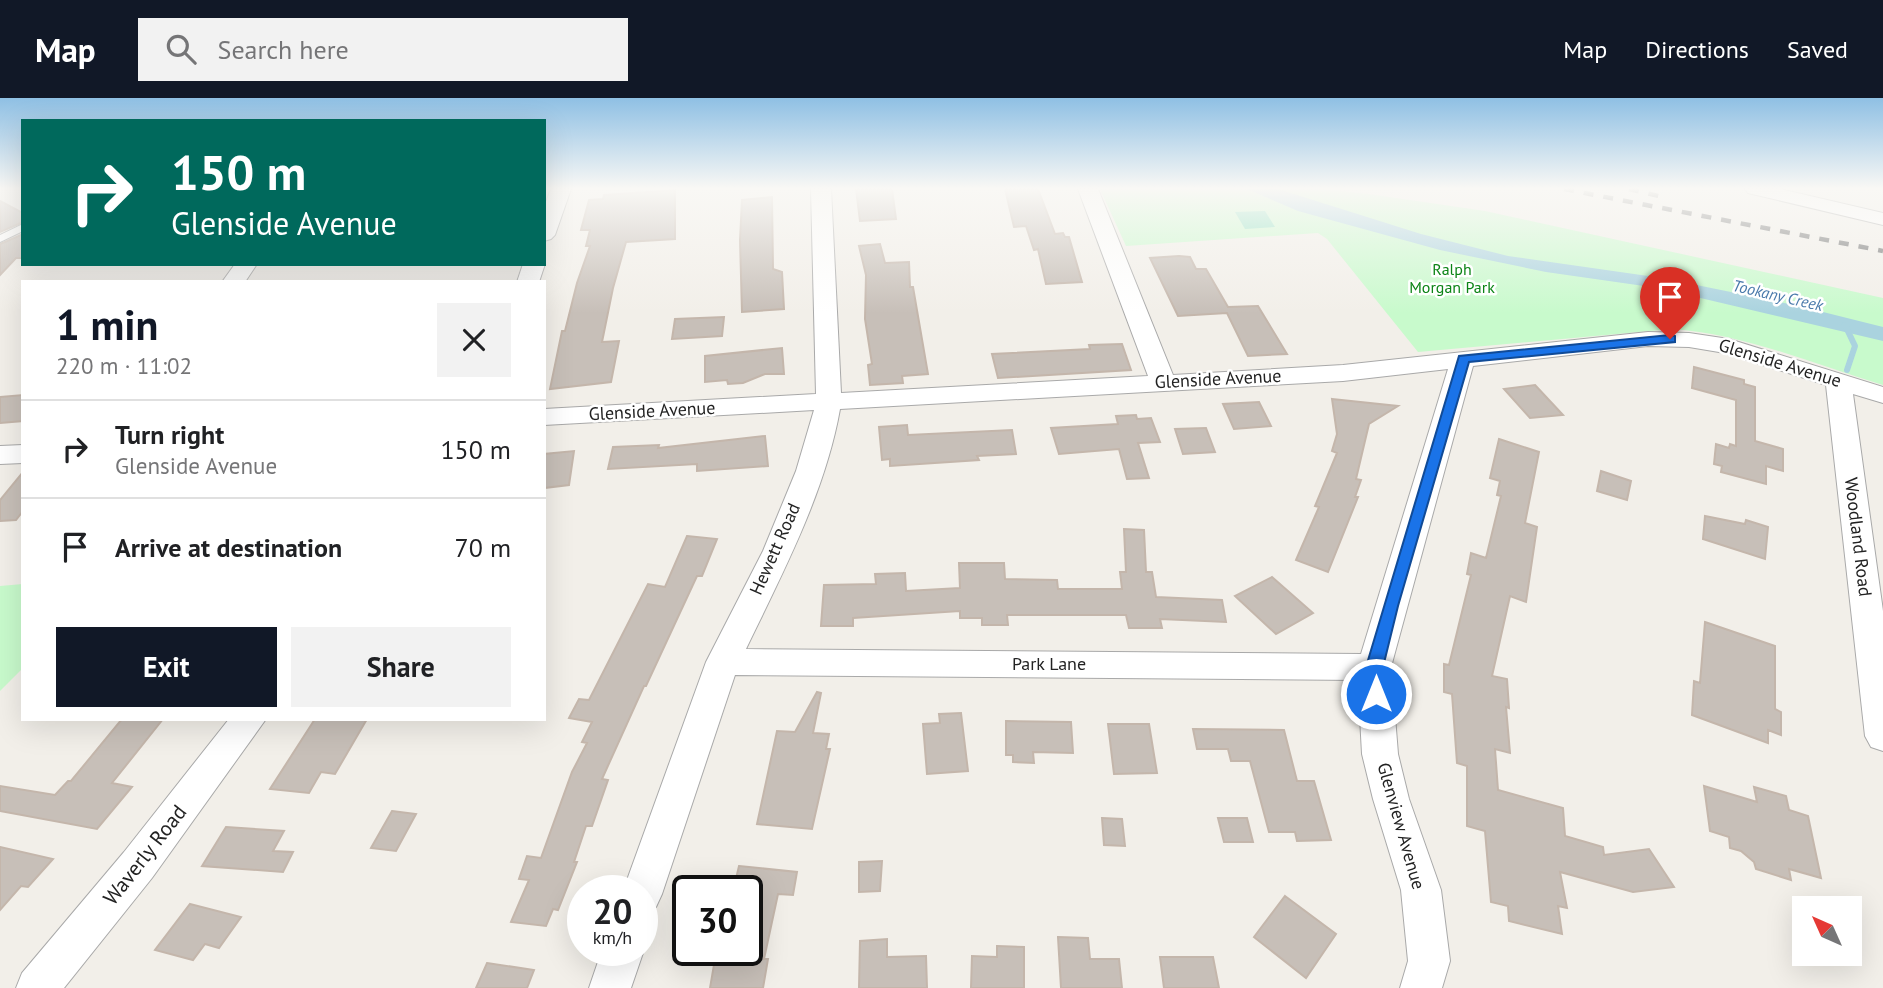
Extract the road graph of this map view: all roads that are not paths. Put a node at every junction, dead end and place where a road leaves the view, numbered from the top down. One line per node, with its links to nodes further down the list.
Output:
1 (16, 231): 4 (lane)
2 (823, 231): 10 (street, Hewett Road)
3 (1104, 231): 8 (street)
4 (0, 239)
5 (1463, 359): 6 (street, Glenside Avenue); 7 (street, Glenside Avenue); 12 (street, Glenview Avenue)
6 (1390, 367): 8 (street, Glenside Avenue); 12 (street)
7 (1838, 380): 9 (street, Glenside Avenue); 18 (street, Woodland Road)
8 (1163, 382): 10 (street, Glenside Avenue)
9 (1883, 395)
10 (829, 401): 11 (street, Glenside Avenue); 15 (street, Hewett Road)
11 (546, 417)
12 (1445, 420): 16 (street, Glenview Avenue)
13 (21, 454): 14 (street)
14 (0, 455)
15 (723, 662): 16 (street, Park Lane); 19 (street, Hewett Road)
16 (1374, 667): 23 (street, Glenview Avenue)
17 (247, 721): 21 (street, Waverly Road)
18 (1883, 736)
19 (649, 875)
20 (618, 966): 22 (street)
21 (37, 988)
22 (610, 988)
23 (1421, 988)

